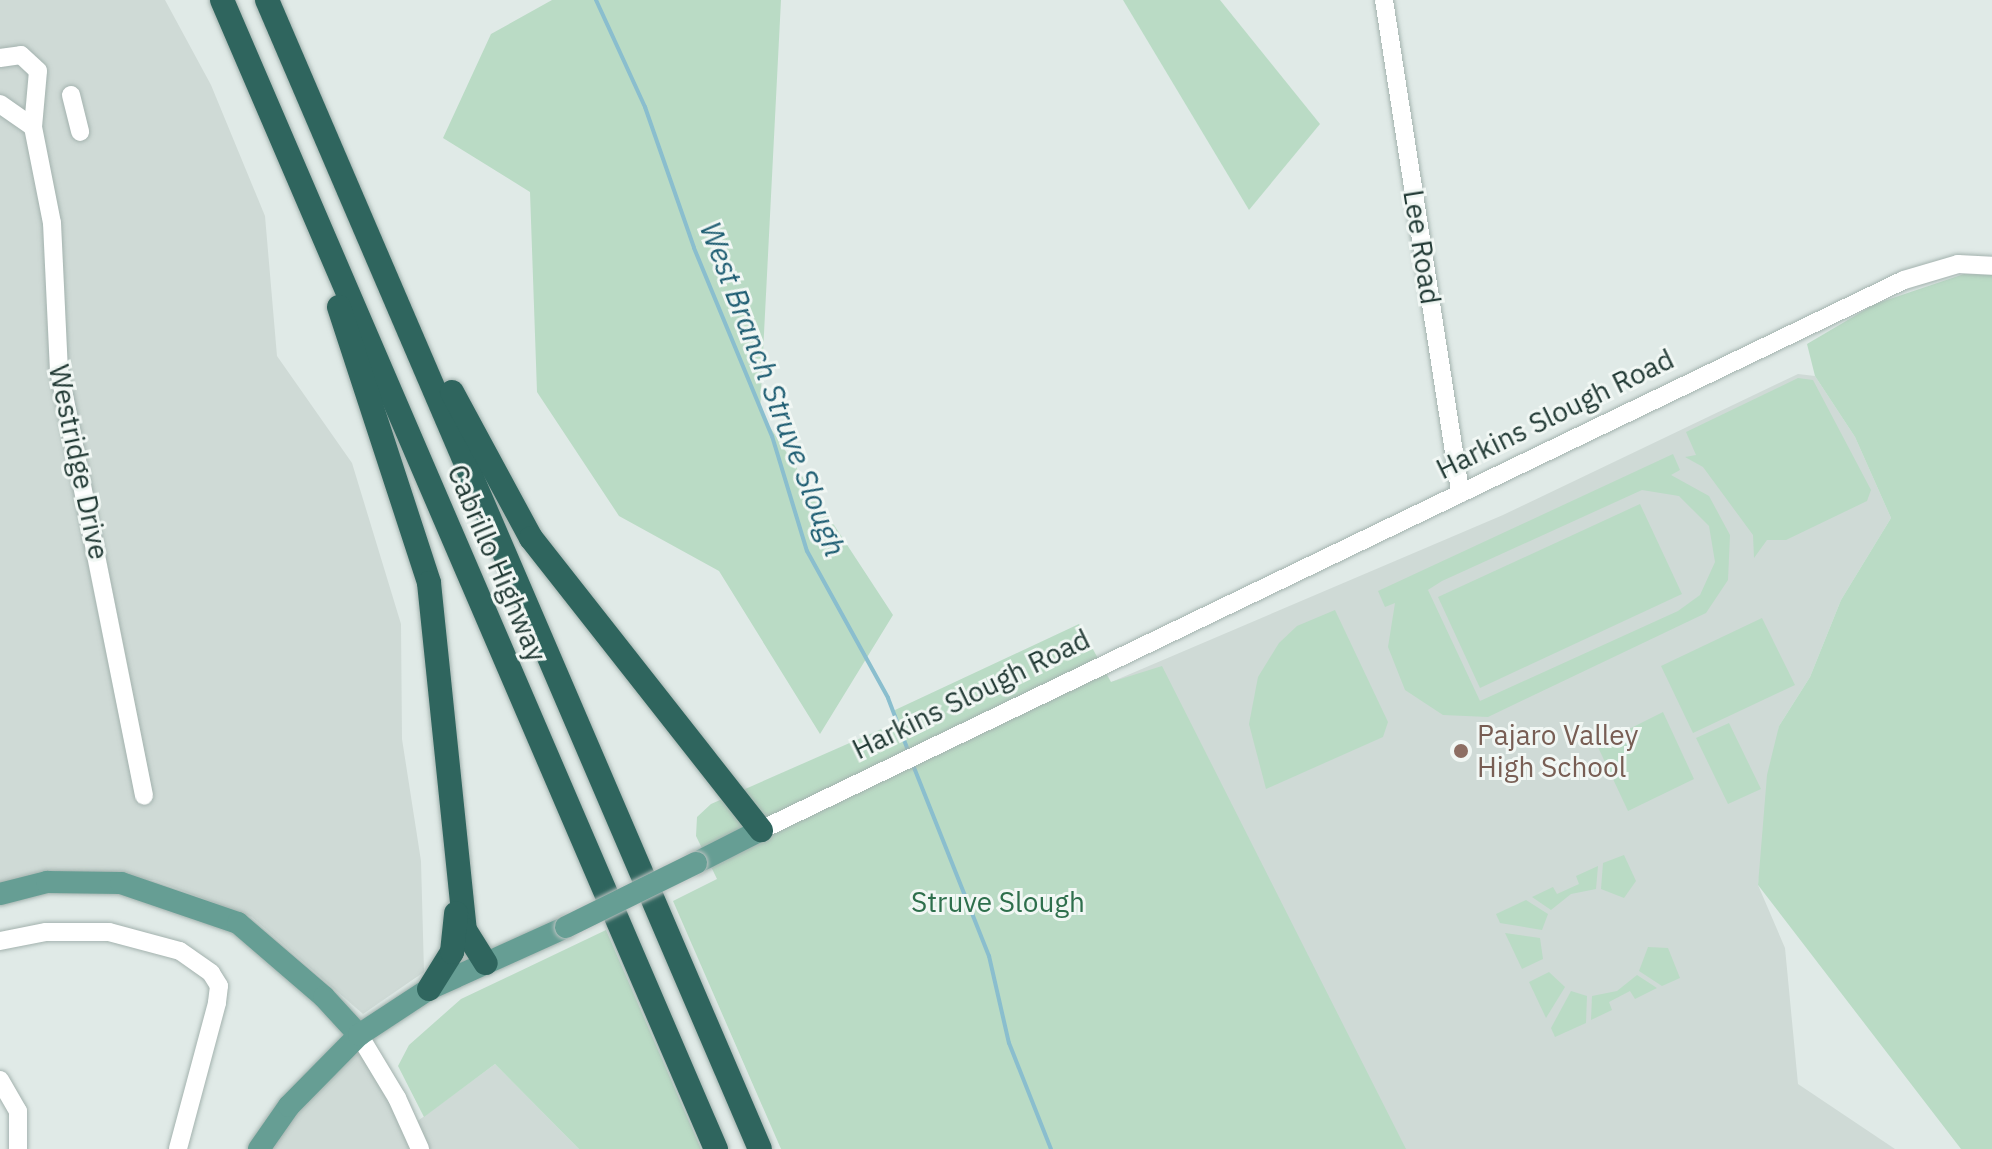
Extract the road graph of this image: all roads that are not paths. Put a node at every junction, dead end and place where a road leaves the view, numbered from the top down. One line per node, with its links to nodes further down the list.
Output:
1 (222, 0): 9 (highway, Cabrillo Highway)
2 (267, 0): 10 (highway, Cabrillo Highway)
3 (1384, 0): 12 (street, Lee Road)
4 (0, 58): 7 (street, Westridge Drive)
5 (71, 95): 8 (street)
6 (0, 104): 7 (street)
7 (33, 127): 14 (street, Westridge Drive)
8 (80, 132)
9 (303, 186): 13 (highway); 26 (highway, Cabrillo Highway)
10 (362, 223): 15 (highway); 27 (highway, Cabrillo Highway)
11 (1992, 266): 12 (street, Harkins Slough Road)
12 (1460, 493): 15 (street, Harkins Slough Road)
13 (447, 763): 18 (highway); 19 (highway)
14 (144, 796)
15 (761, 830): 18 (main road, Harkins Slough Road, bridge)
16 (0, 894): 20 (main road)
17 (0, 941): 23 (street)
18 (486, 963): 19 (main road, Harkins Slough Road)
19 (429, 989): 20 (main road, Harkins Slough Road)
20 (359, 1035): 24 (main road, Harkins Slough Road); 25 (street)
21 (0, 1080): 22 (street)
22 (18, 1149)
23 (178, 1149)
24 (259, 1149)
25 (420, 1149)
26 (716, 1149)
27 (760, 1149)

